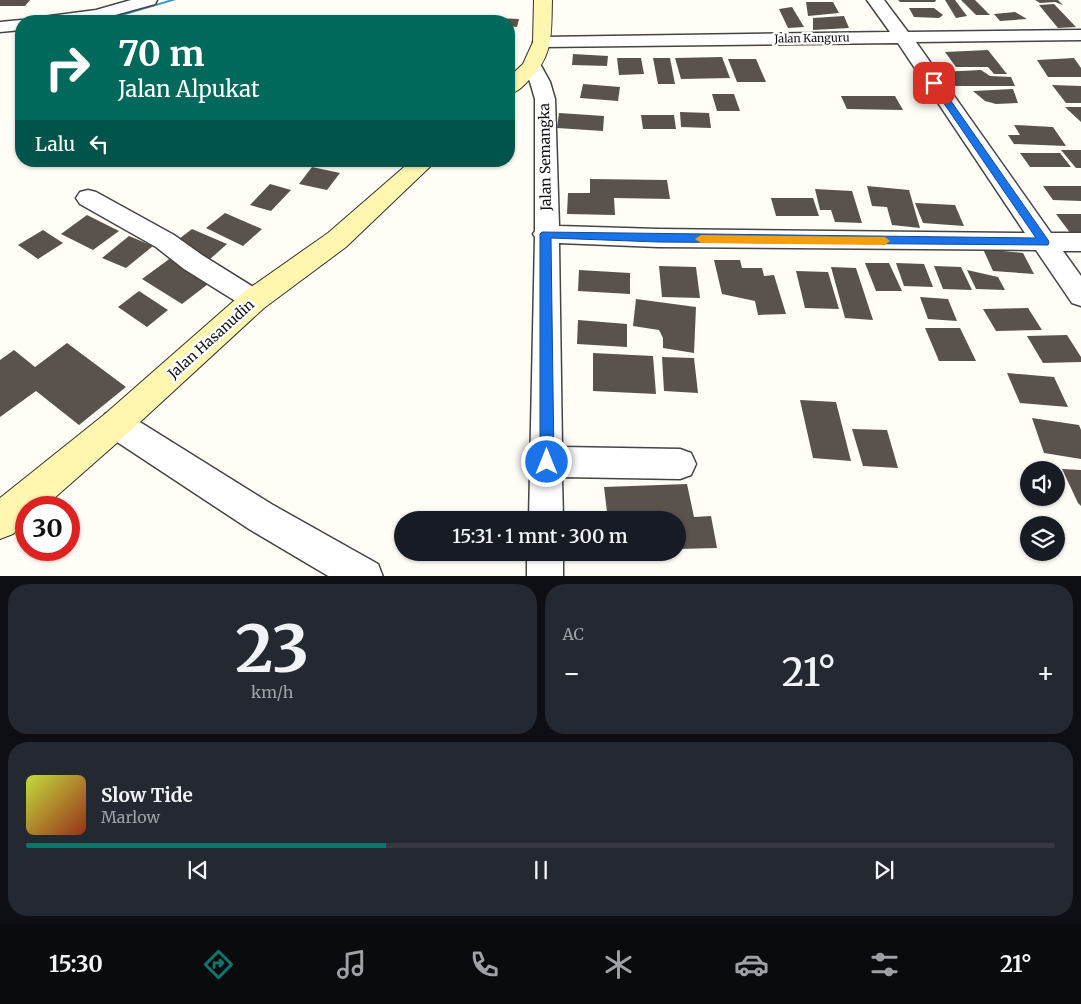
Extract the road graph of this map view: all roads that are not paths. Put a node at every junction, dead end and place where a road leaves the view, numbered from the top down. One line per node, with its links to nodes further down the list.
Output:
1 (76, 0): 5 (street)
2 (149, 0): 6 (street)
3 (543, 0): 11 (main road)
4 (875, 0): 9 (street)
5 (62, 15)
6 (92, 15)
7 (15, 26): 8 (street)
8 (0, 27)
9 (903, 37): 10 (street, Jalan Kanguru); 11 (street, Jalan Kanguru); 17 (street)
10 (1078, 39)
11 (542, 42): 12 (main road)
12 (532, 66): 13 (main road); 16 (street, Jalan Semangka)
13 (515, 82)
14 (418, 167): 20 (main road, Jalan Hasanudin)
15 (88, 198): 20 (street)
16 (545, 234): 17 (street); 22 (street, Jalan Semangka)
17 (1044, 242): 18 (street); 19 (street)
18 (1081, 242)
19 (1081, 296)
20 (254, 300): 21 (main road, Jalan Hasanudin)
21 (116, 424): 25 (main road, Jalan Hasanudin); 27 (street)
22 (547, 462): 23 (street); 24 (street, Jalan Semangka)
23 (680, 464)
24 (546, 511)
25 (0, 521)
26 (545, 561): 28 (street)
27 (365, 576)
28 (544, 576)

